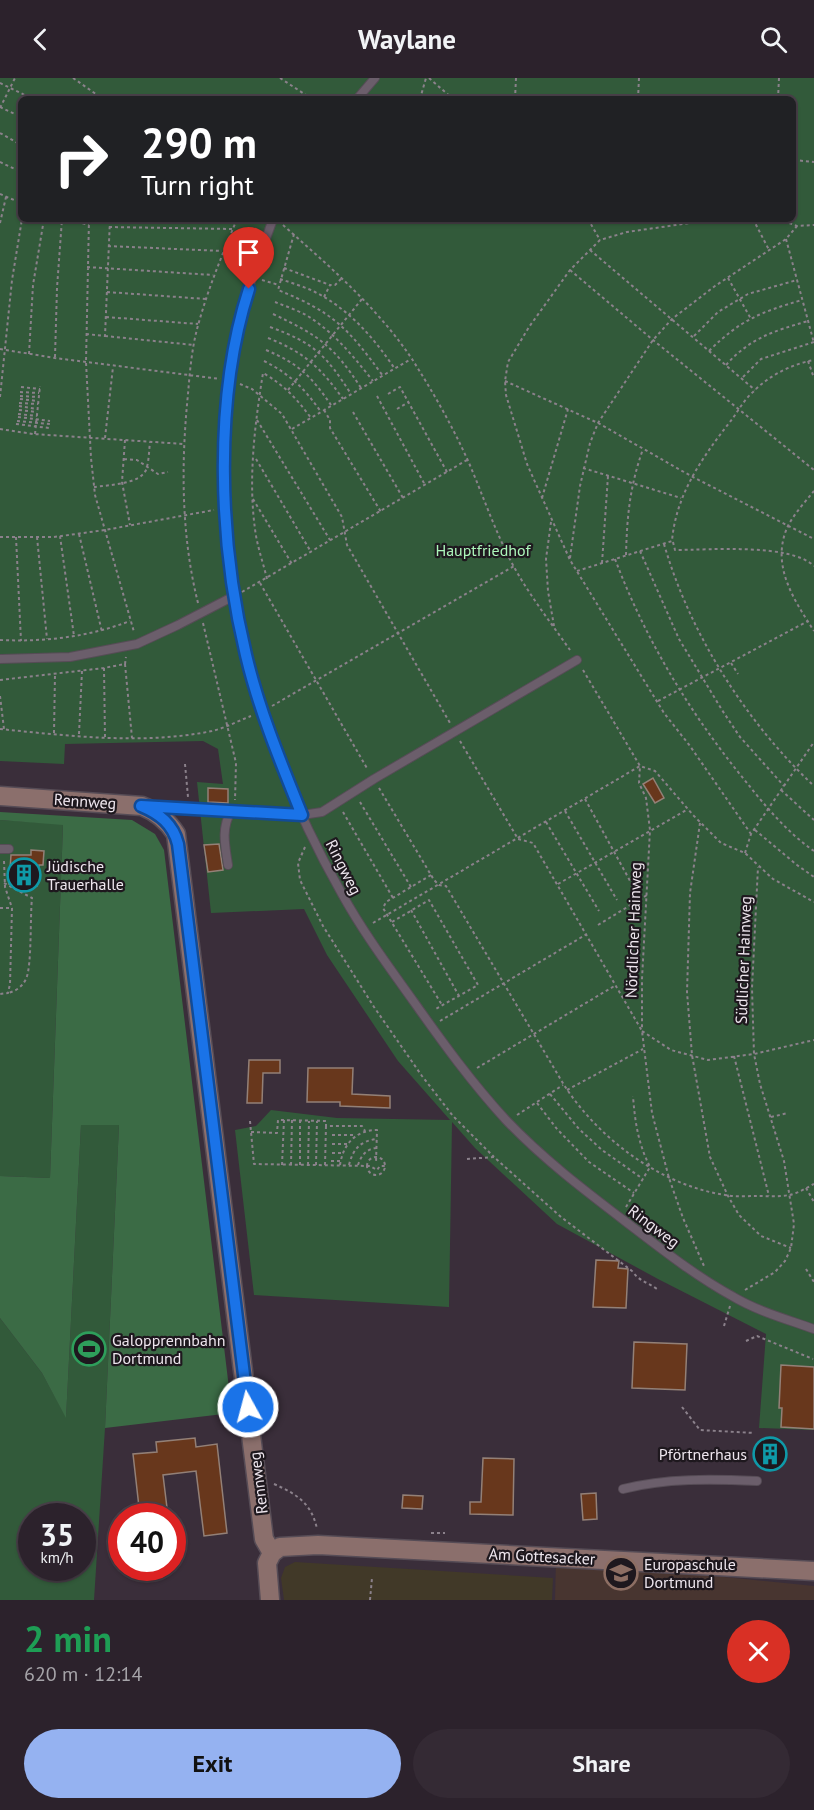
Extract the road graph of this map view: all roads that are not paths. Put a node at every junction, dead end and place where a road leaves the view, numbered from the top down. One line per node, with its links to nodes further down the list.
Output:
1 (375, 78): 2 (lane)
2 (360, 96)
3 (274, 222): 4 (lane, Ringweg)
4 (234, 596): 5 (lane); 10 (lane, Ringweg)
5 (0, 659)
6 (577, 660): 10 (lane)
7 (0, 796): 8 (street, Rennweg)
8 (141, 806): 9 (lane); 15 (street, Rennweg)
9 (233, 811): 10 (lane); 11 (lane)
10 (302, 815): 12 (lane, Ringweg)
11 (228, 865)
12 (814, 1329)
13 (757, 1481): 14 (lane)
14 (623, 1489)
15 (272, 1552): 16 (street, Am Gottesacker); 17 (street, Rennweg)
16 (814, 1571)
17 (270, 1600)

